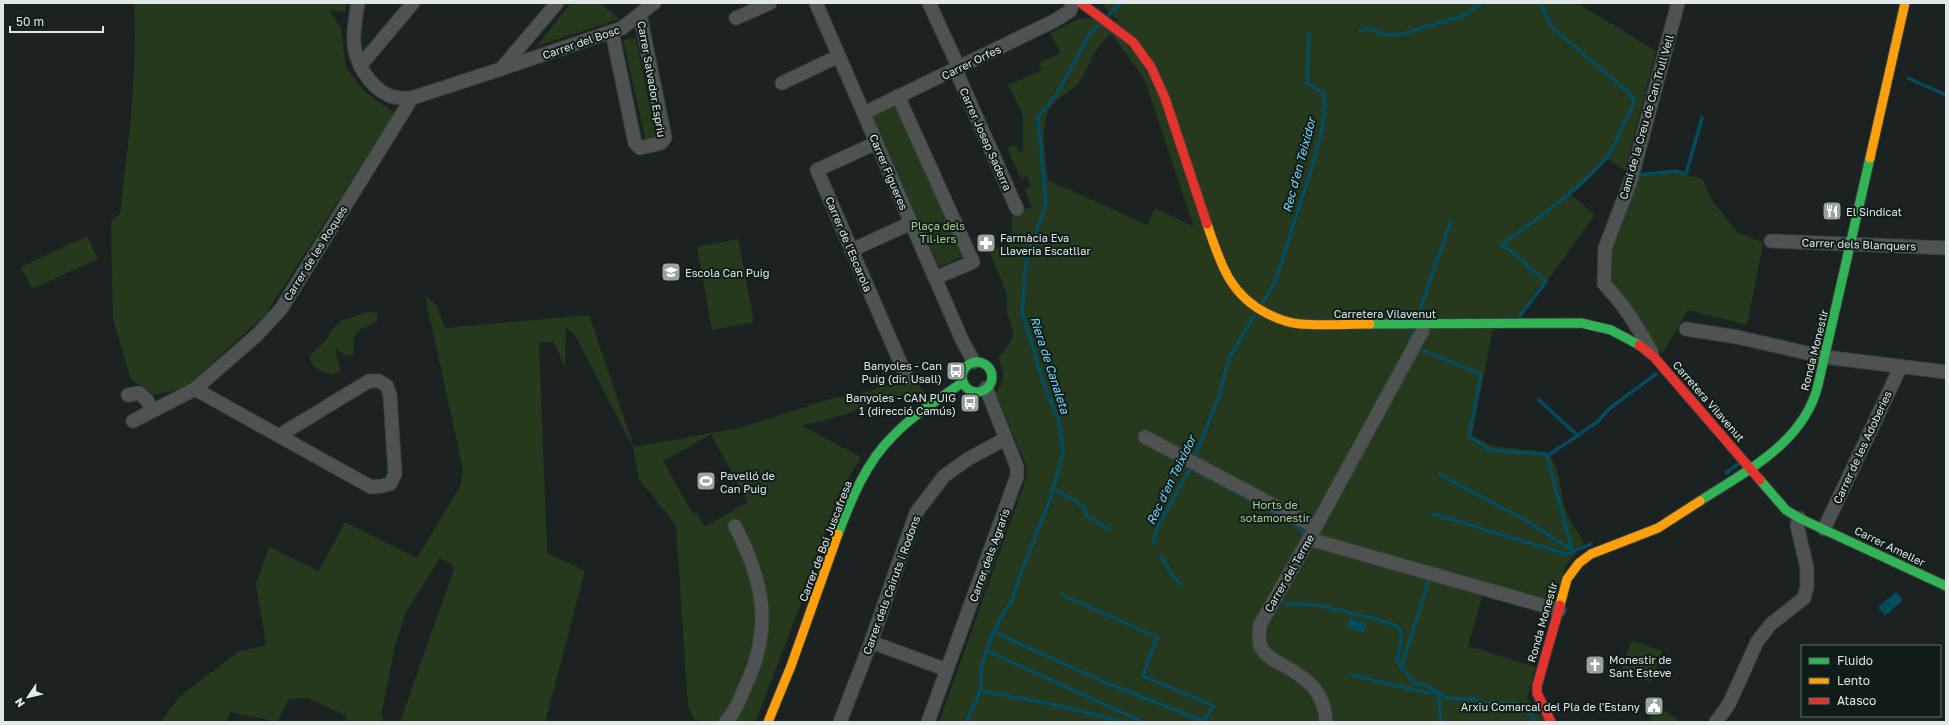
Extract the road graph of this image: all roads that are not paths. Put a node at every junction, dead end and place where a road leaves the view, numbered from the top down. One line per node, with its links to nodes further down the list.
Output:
1 (358, 3): 16 (street)
2 (413, 3): 16 (street)
3 (557, 3): 18 (street)
4 (654, 3): 12 (street, Carrer del Bosc)
5 (770, 3): 13 (street)
6 (816, 3): 15 (street, Carrer Figueres)
7 (930, 3): 17 (street, Carrer Josep Saderra)
8 (1073, 3): 17 (street, Carrer Orfes)
9 (1081, 3): 31 (street, Carretera Vilavenut)
10 (1678, 3): 33 (street, Camí de la Creu de Can Trull Vell)
11 (1905, 3): 27 (street, Ronda Monestir)
12 (640, 15): 14 (street, Carrer del Bosc); 14 (street, Carrer Salvador Espriu)
13 (736, 18)
14 (612, 32): 18 (street, Carrer del Bosc)
15 (839, 56): 19 (street); 22 (street, Carrer Figueres)
16 (360, 66): 21 (street)
17 (958, 68): 20 (street, Carrer Orfes); 24 (street, Carrer Josep Saderra)
18 (501, 69): 21 (street, Carrer del Bosc)
19 (782, 83)
20 (898, 96): 22 (street, Carrer Orfes); 30 (street)
21 (412, 98): 41 (street, Carrer de les Roques)
22 (864, 113): 23 (street, Carrer Figueres)
23 (876, 143): 25 (street, Carrer Figueres); 29 (street, Carrer de l'Escarola)
24 (1017, 209)
25 (911, 223): 29 (street); 30 (street, Carrer Figueres)
26 (1771, 241): 27 (street, Carrer dels Blanquers)
27 (1851, 244): 28 (street, Carrer dels Blanquers); 34 (street, Ronda Monestir)
28 (1946, 248)
29 (852, 250): 38 (street, Carrer de l'Escarola)
30 (935, 278): 35 (street, Carrer Figueres)
31 (1424, 324): 33 (street, Carretera Vilavenut); 52 (street, Carrer del Terme)
32 (1686, 329): 34 (street)
33 (1654, 356): 48 (street, Carretera Vilavenut)
34 (1825, 357): 36 (street); 48 (street, Ronda Monestir)
35 (974, 362): 39 (street); 40 (street)
36 (1901, 366): 37 (street); 51 (street, Carrer de les Adoberies)
37 (1946, 372)
38 (907, 378)
39 (963, 382): 40 (street); 58 (street, Carrer de Boi Juscafresa)
40 (986, 388): 47 (street, Carrer dels Agraris)
41 (195, 389): 43 (street, Carrer de les Roques); 45 (street)
42 (128, 395): 43 (street)
43 (152, 411): 44 (street, Carrer de les Roques)
44 (133, 421)
45 (280, 435): 45 (street)
46 (1145, 436): 52 (street)
47 (1005, 439): 55 (street, Carrer dels Cairuts i Rodons); 56 (street, Carrer dels Agraris)
48 (1750, 468): 49 (street, Carretera Vilavenut); 54 (street, Ronda Monestir)
49 (1798, 518): 51 (street, Carrer Ameller); 63 (street)
50 (735, 526): 57 (street)
51 (1824, 529): 53 (street, Carrer Ameller)
52 (1312, 533): 54 (street); 61 (street, Carrer del Terme)
53 (1946, 586)
54 (1558, 610): 62 (street, Ronda Monestir)
55 (871, 642): 56 (street); 59 (street, Carrer dels Cairuts i Rodons)
56 (947, 670): 60 (street, Carrer dels Agraris)
57 (726, 722)
58 (768, 722)
59 (840, 722)
60 (928, 722)
61 (1326, 722)
62 (1551, 722)
63 (1716, 722)

